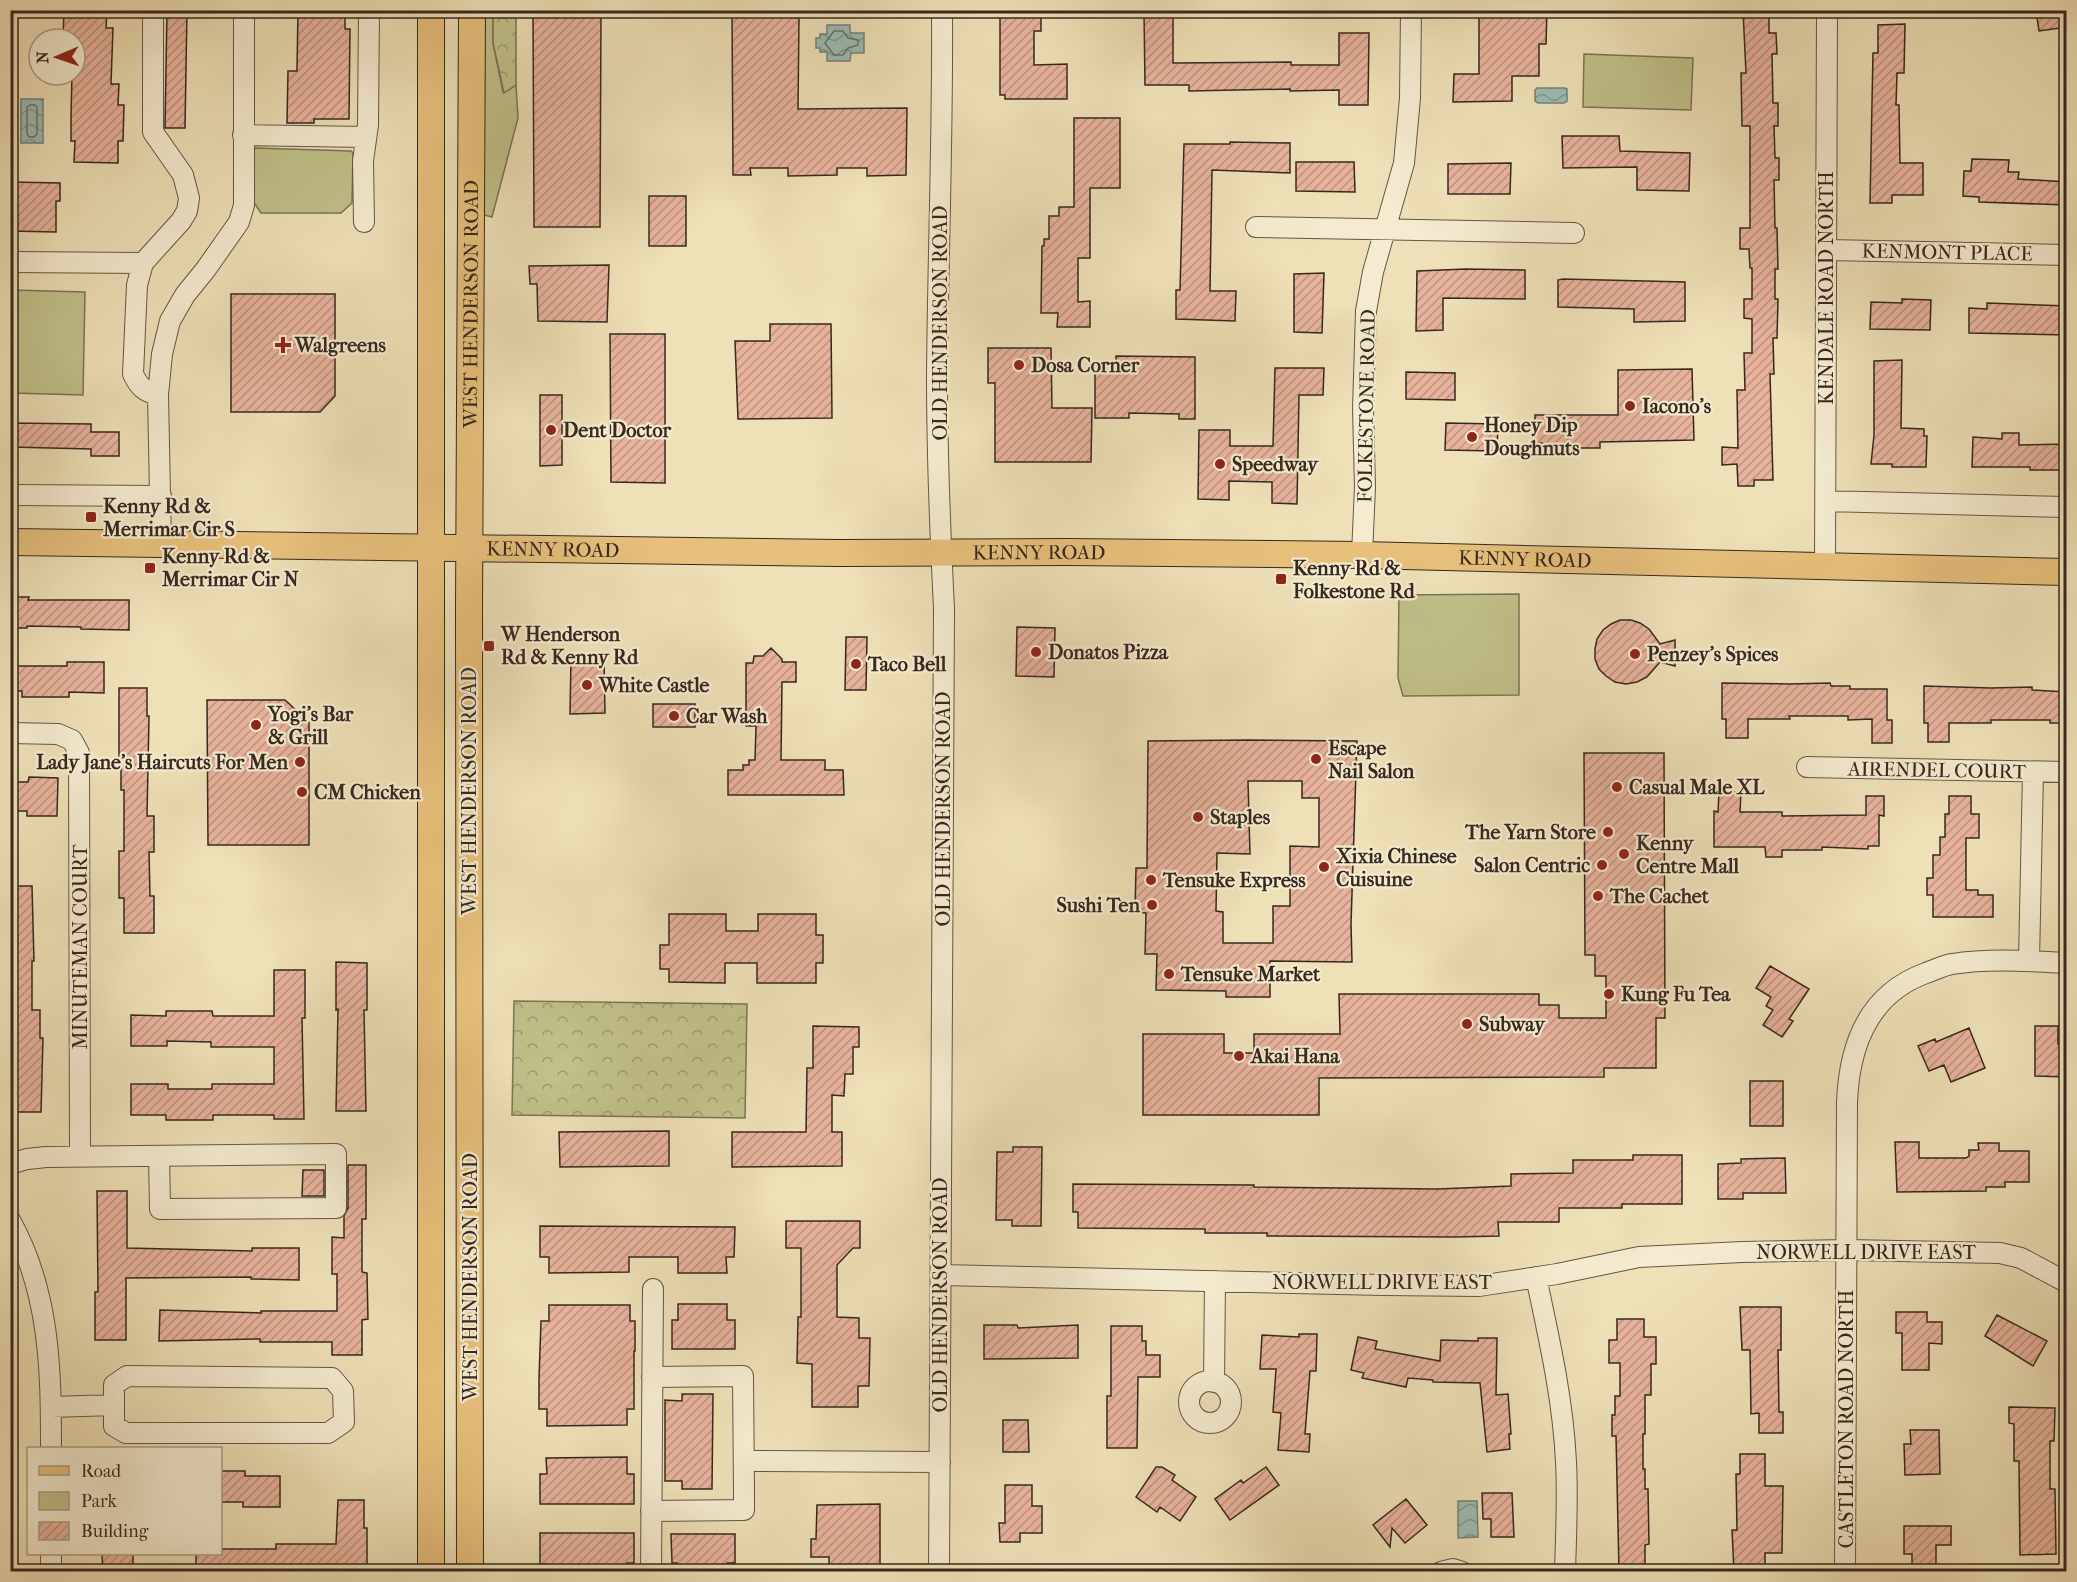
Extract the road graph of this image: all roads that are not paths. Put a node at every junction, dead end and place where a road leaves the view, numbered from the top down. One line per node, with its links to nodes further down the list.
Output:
1 (153, 10): 18 (street)
2 (244, 10): 9 (street)
3 (369, 10): 10 (street)
4 (431, 10): 26 (main road, WEST HENDERSON ROAD)
5 (472, 10): 27 (main road, WEST HENDERSON ROAD)
6 (942, 10): 28 (street, OLD HENDERSON ROAD)
7 (1411, 10): 13 (street, FOLKESTONE ROAD)
8 (1827, 10): 15 (street, KENDALE ROAD NORTH)
9 (243, 135): 10 (street); 19 (street)
10 (366, 137): 11 (street)
11 (364, 222)
12 (1256, 227): 13 (street)
13 (1385, 229): 14 (street); 29 (street, FOLKESTONE ROAD)
14 (1574, 233)
15 (1827, 250): 16 (street, KENMONT PLACE); 22 (street, KENDALE ROAD NORTH)
16 (2067, 255)
17 (10, 262): 18 (street)
18 (143, 263): 19 (street)
19 (158, 395): 21 (street)
20 (10, 495): 21 (street)
21 (161, 496): 25 (street)
22 (1825, 501): 23 (street); 30 (street, KENDALE ROAD NORTH)
23 (2067, 507)
24 (10, 542): 25 (main road, KENNY ROAD)
25 (161, 543): 26 (main road, KENNY ROAD)
26 (431, 549): 27 (main road, KENNY ROAD); 58 (main road, WEST HENDERSON ROAD)
27 (469, 549): 28 (main road, KENNY ROAD); 59 (main road, WEST HENDERSON ROAD)
28 (941, 553): 29 (main road, KENNY ROAD); 43 (street, OLD HENDERSON ROAD)
29 (1362, 555): 30 (main road, KENNY ROAD)
30 (1825, 565): 31 (main road, KENNY ROAD)
31 (2067, 572)
32 (10, 733): 38 (street, MINUTEMAN COURT)
33 (1807, 767): 34 (street, AIRENDEL COURT)
34 (2033, 772): 35 (street, AIRENDEL COURT); 36 (street)
35 (2067, 772)
36 (2029, 961): 37 (street, CASTLETON ROAD NORTH); 42 (street, CASTLETON ROAD NORTH)
37 (2067, 963)
38 (80, 1156): 39 (street); 40 (street)
39 (159, 1156): 39 (street)
40 (10, 1164)
41 (10, 1220): 51 (street)
42 (1847, 1250): 44 (street, NORWELL DRIVE EAST); 46 (street, NORWELL DRIVE EAST); 65 (street, CASTLETON ROAD NORTH)
43 (941, 1275): 45 (street, NORWELL DRIVE EAST); 54 (street, OLD HENDERSON ROAD)
44 (1536, 1277): 45 (street, NORWELL DRIVE EAST); 64 (street)
45 (1215, 1281): 49 (street)
46 (2067, 1282)
47 (653, 1289): 48 (street)
48 (652, 1377): 53 (street); 55 (street)
49 (1214, 1382)
50 (114, 1405): 50 (street); 51 (street)
51 (51, 1407): 52 (street)
52 (51, 1447)
53 (744, 1461): 54 (street); 55 (street)
54 (940, 1462): 61 (street, OLD HENDERSON ROAD)
55 (651, 1511): 60 (street)
56 (51, 1555): 57 (street)
57 (51, 1572)
58 (431, 1572)
59 (470, 1572)
60 (651, 1572)
61 (939, 1572)
62 (1441, 1572): 63 (street)
63 (1462, 1572)
64 (1565, 1572)
65 (1845, 1572)

